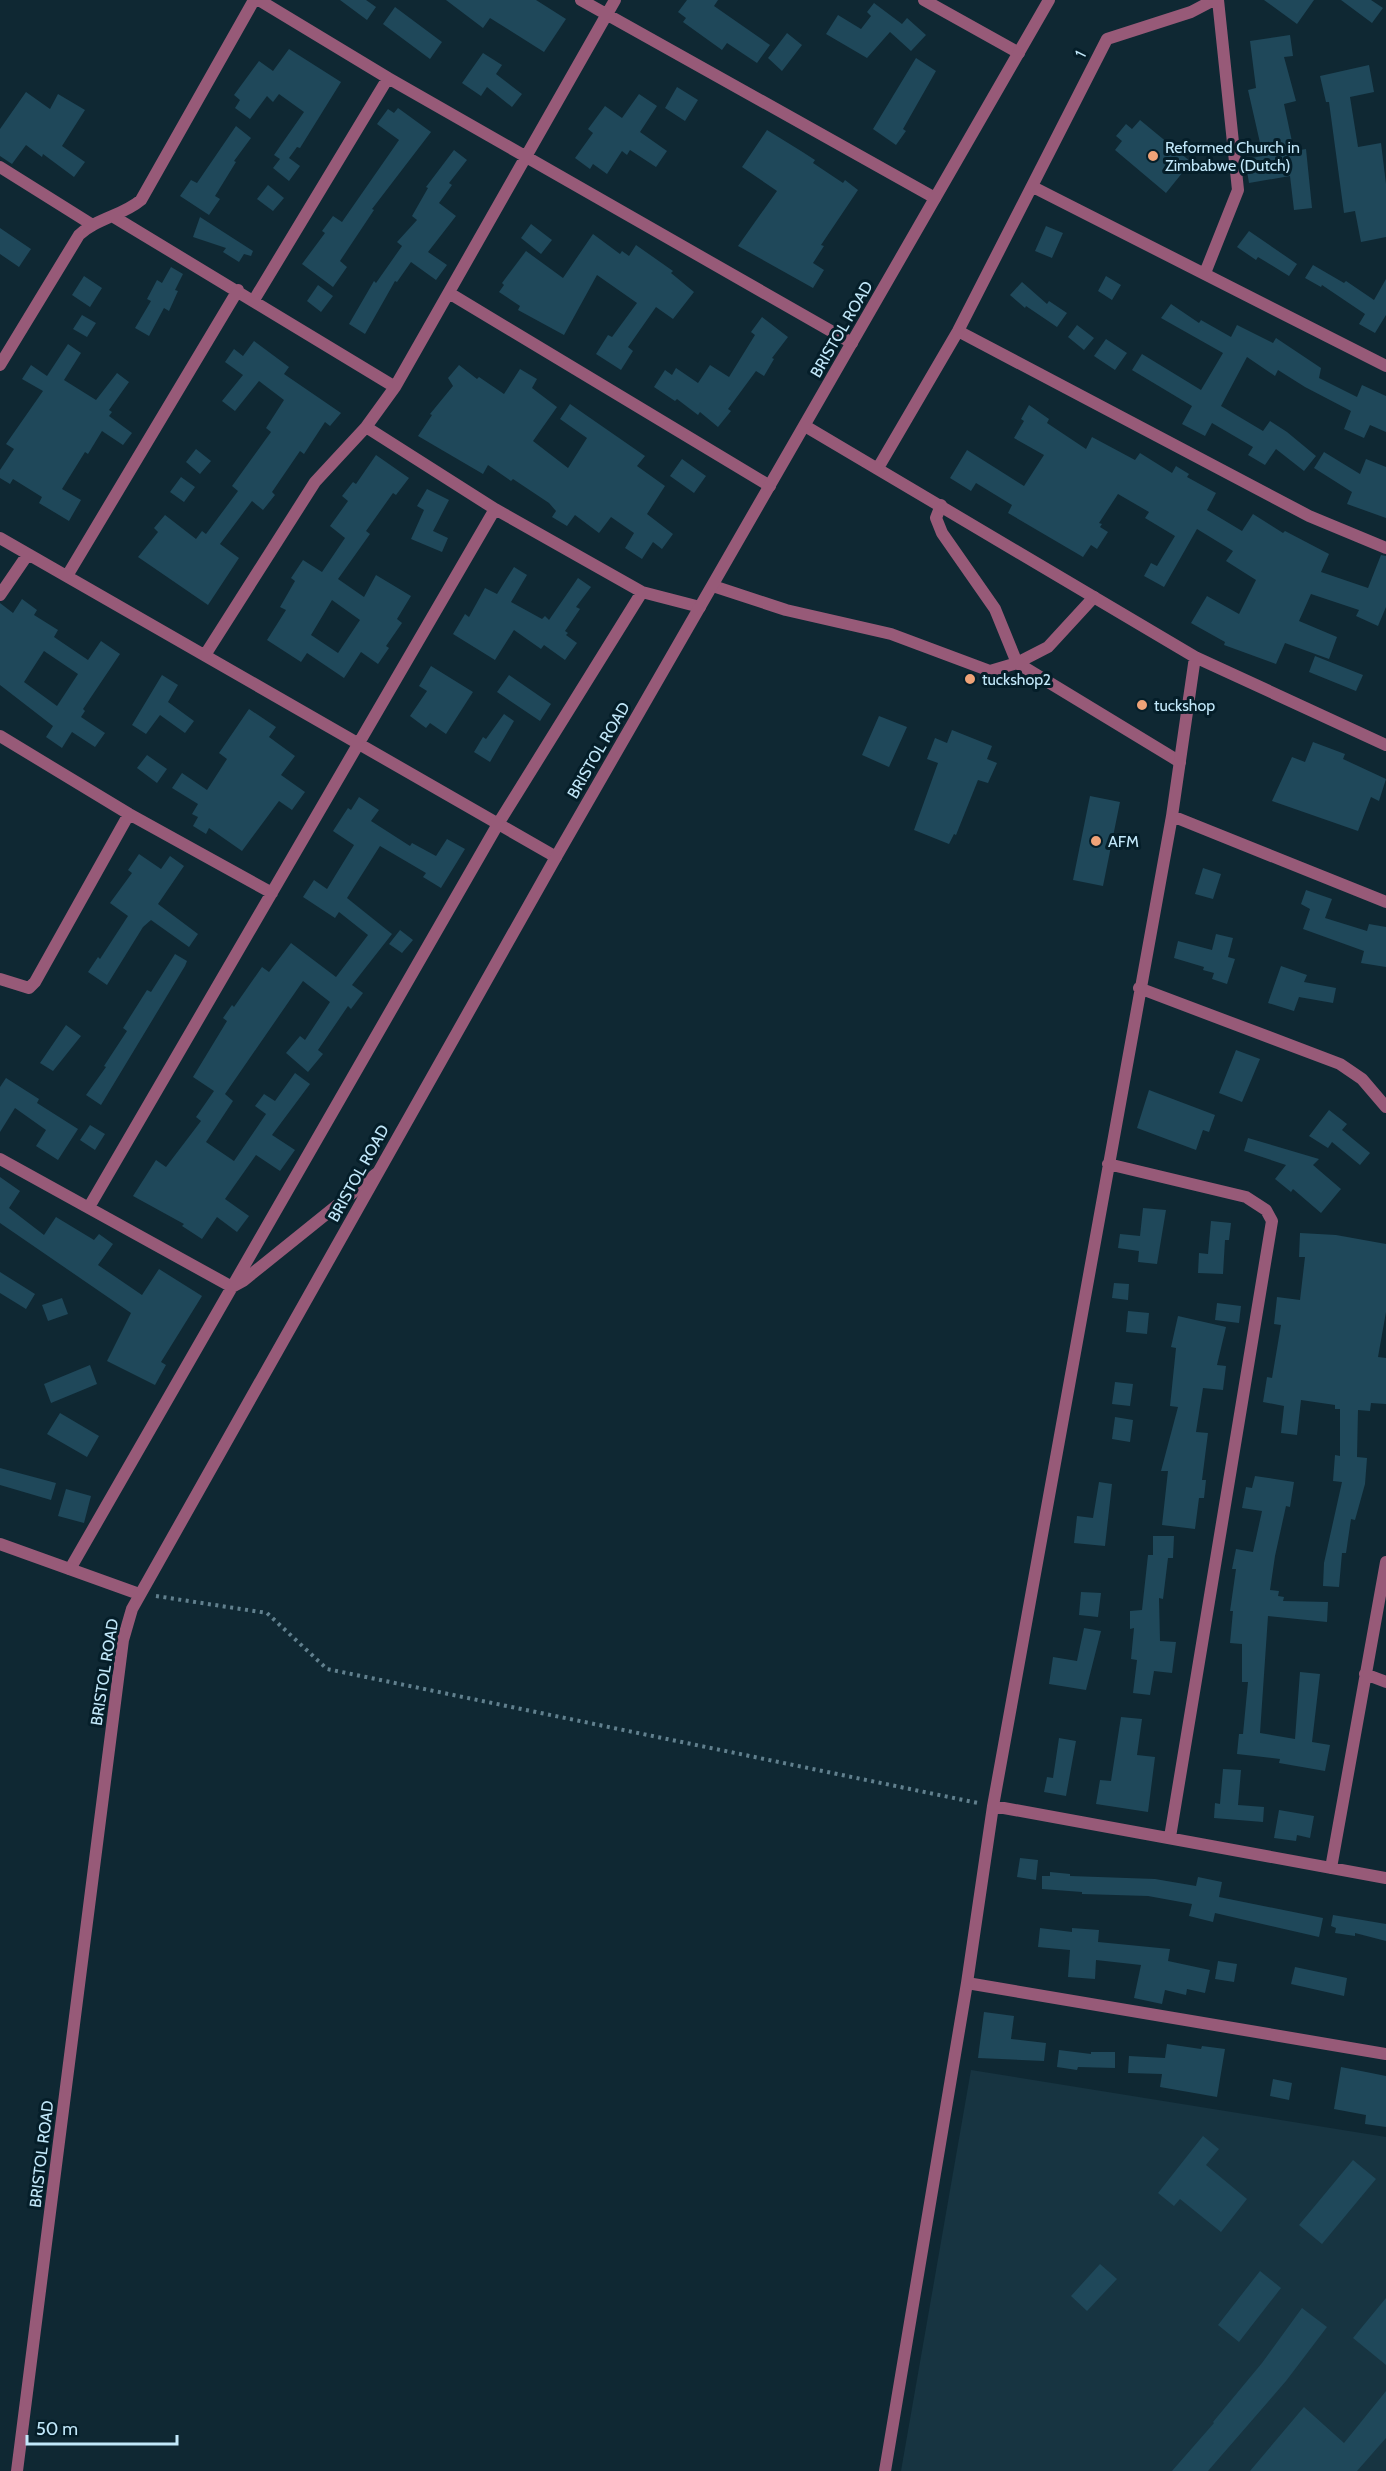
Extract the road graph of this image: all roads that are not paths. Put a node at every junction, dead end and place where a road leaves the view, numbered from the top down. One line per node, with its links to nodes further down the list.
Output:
1 (254, 0): 16 (street)
2 (260, 0): 11 (street)
3 (581, 0): 9 (street)
4 (615, 0): 9 (street)
5 (924, 0): 10 (street)
6 (1049, 0): 10 (street, BRISTOL ROAD)
7 (1214, 0): 14 (street, 1)
8 (1218, 0): 18 (street)
9 (606, 14): 12 (street); 15 (street)
10 (1019, 53): 15 (street, BRISTOL ROAD)
11 (388, 78): 12 (street); 21 (street)
12 (527, 155): 20 (street); 23 (street)
13 (0, 167): 17 (street)
14 (1033, 187): 18 (street); 22 (street, 1)
15 (936, 198): 23 (street, BRISTOL ROAD)
16 (114, 217): 17 (street); 19 (street)
17 (91, 224): 24 (street)
18 (1204, 273): 25 (street)
19 (238, 290): 21 (street); 36 (street)
20 (449, 292): 26 (street); 30 (street)
21 (254, 300): 26 (street)
22 (958, 331): 29 (street, 1); 34 (street)
23 (852, 343): 27 (street, BRISTOL ROAD)
24 (0, 364)
25 (1386, 366)
26 (395, 387): 28 (street)
27 (805, 426): 29 (street); 30 (street, BRISTOL ROAD)
28 (366, 427): 32 (street); 42 (street)
29 (878, 468): 31 (street)
30 (770, 486): 37 (street, BRISTOL ROAD)
31 (941, 505): 40 (street); 44 (street)
32 (495, 509): 38 (street); 46 (street)
33 (0, 537): 35 (street)
34 (1386, 548)
35 (28, 554): 36 (street); 39 (street)
36 (68, 576): 42 (street)
37 (713, 586): 41 (street, BRISTOL ROAD); 44 (street)
38 (642, 592): 41 (street); 51 (street)
39 (0, 595)
40 (1094, 597): 43 (street); 44 (street)
41 (700, 607): 52 (street, BRISTOL ROAD)
42 (205, 655): 46 (street)
43 (1195, 657): 47 (street); 48 (street)
44 (1017, 663): 48 (street)
45 (0, 736): 49 (street)
46 (358, 744): 51 (street); 53 (street)
47 (1386, 745)
48 (1180, 762): 50 (street)
49 (129, 814): 53 (street); 55 (street)
50 (1172, 816): 54 (street); 56 (street)
51 (498, 825): 52 (street); 62 (street)
52 (556, 856): 60 (street, BRISTOL ROAD)
53 (272, 893): 61 (street)
54 (1386, 902)
55 (0, 979)
56 (1138, 988): 57 (street); 59 (street)
57 (1386, 1107)
58 (0, 1159): 61 (street)
59 (1108, 1164): 69 (street); 70 (street)
60 (376, 1174): 62 (street); 66 (street, BRISTOL ROAD)
61 (89, 1207): 62 (street)
62 (232, 1287): 65 (street)
63 (0, 1544): 65 (street)
64 (1386, 1562): 67 (street)
65 (70, 1569): 66 (street)
66 (139, 1594): 75 (street, BRISTOL ROAD)
67 (1365, 1674): 68 (street); 71 (street)
68 (1386, 1682)
69 (993, 1806): 70 (street); 73 (street)
70 (1170, 1837): 71 (street)
71 (1331, 1868): 72 (street)
72 (1386, 1878)
73 (967, 1983): 74 (street); 76 (street)
74 (1386, 2054)
75 (17, 2471)
76 (885, 2471)

